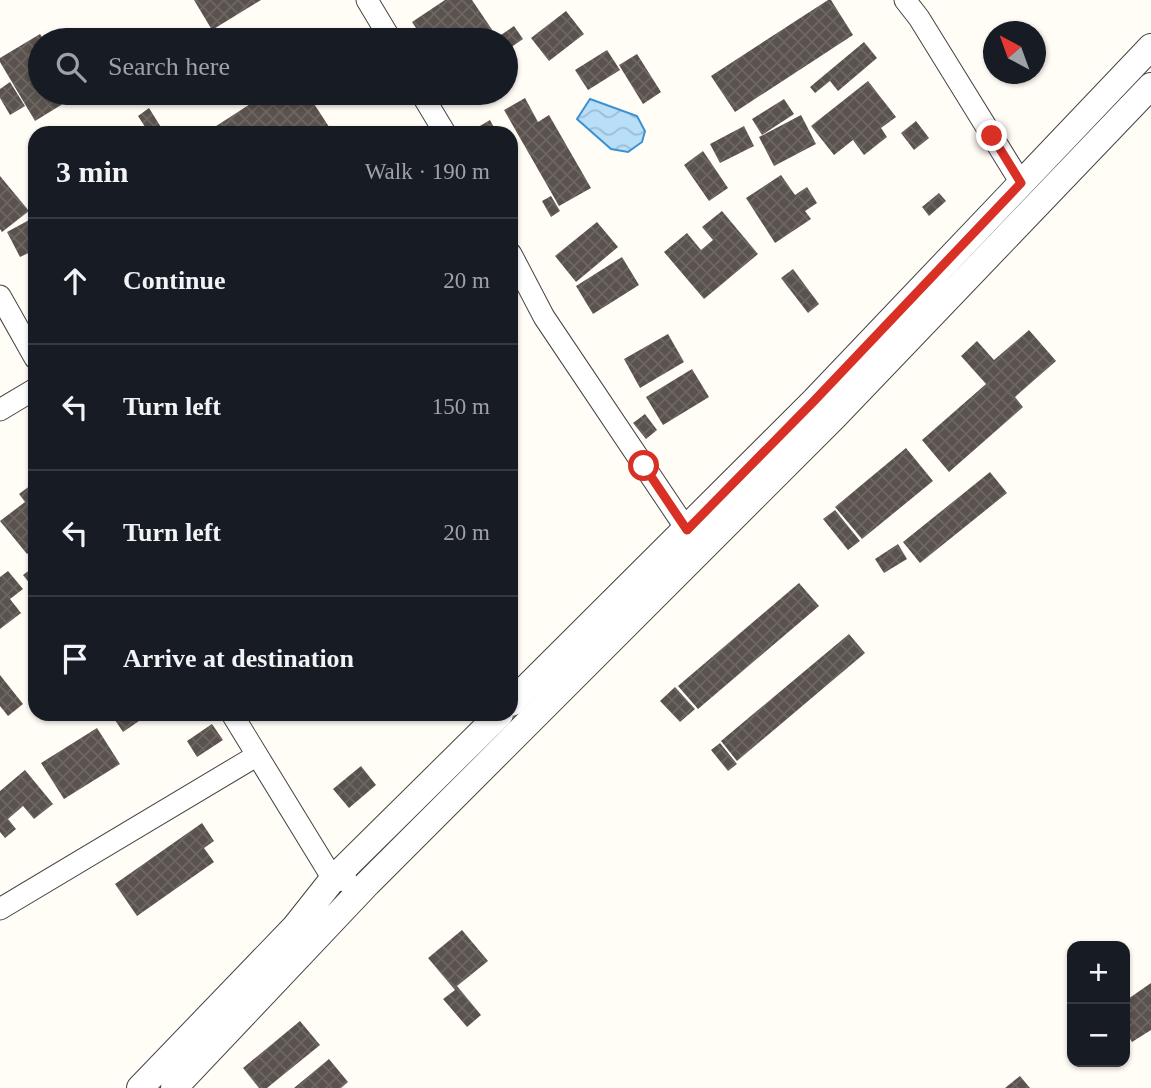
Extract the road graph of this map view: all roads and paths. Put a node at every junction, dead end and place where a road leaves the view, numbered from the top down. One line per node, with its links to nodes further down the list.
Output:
1 (367, 0): 3 (street)
2 (905, 0): 8 (street)
3 (384, 28)
4 (1151, 47): 8 (street)
5 (1151, 86): 20 (street)
6 (428, 105): 7 (street)
7 (441, 126)
8 (1021, 183): 14 (street)
9 (518, 267): 14 (street)
10 (0, 296): 11 (street)
11 (28, 346)
12 (28, 392): 13 (street)
13 (0, 410)
14 (687, 530): 15 (street)
15 (518, 696)
16 (236, 721): 18 (street)
17 (493, 721): 19 (street)
18 (256, 756): 19 (street); 21 (street)
19 (333, 879): 20 (street); 22 (street)
20 (368, 883): 23 (street)
21 (0, 909)
22 (141, 1088)
23 (174, 1088)

